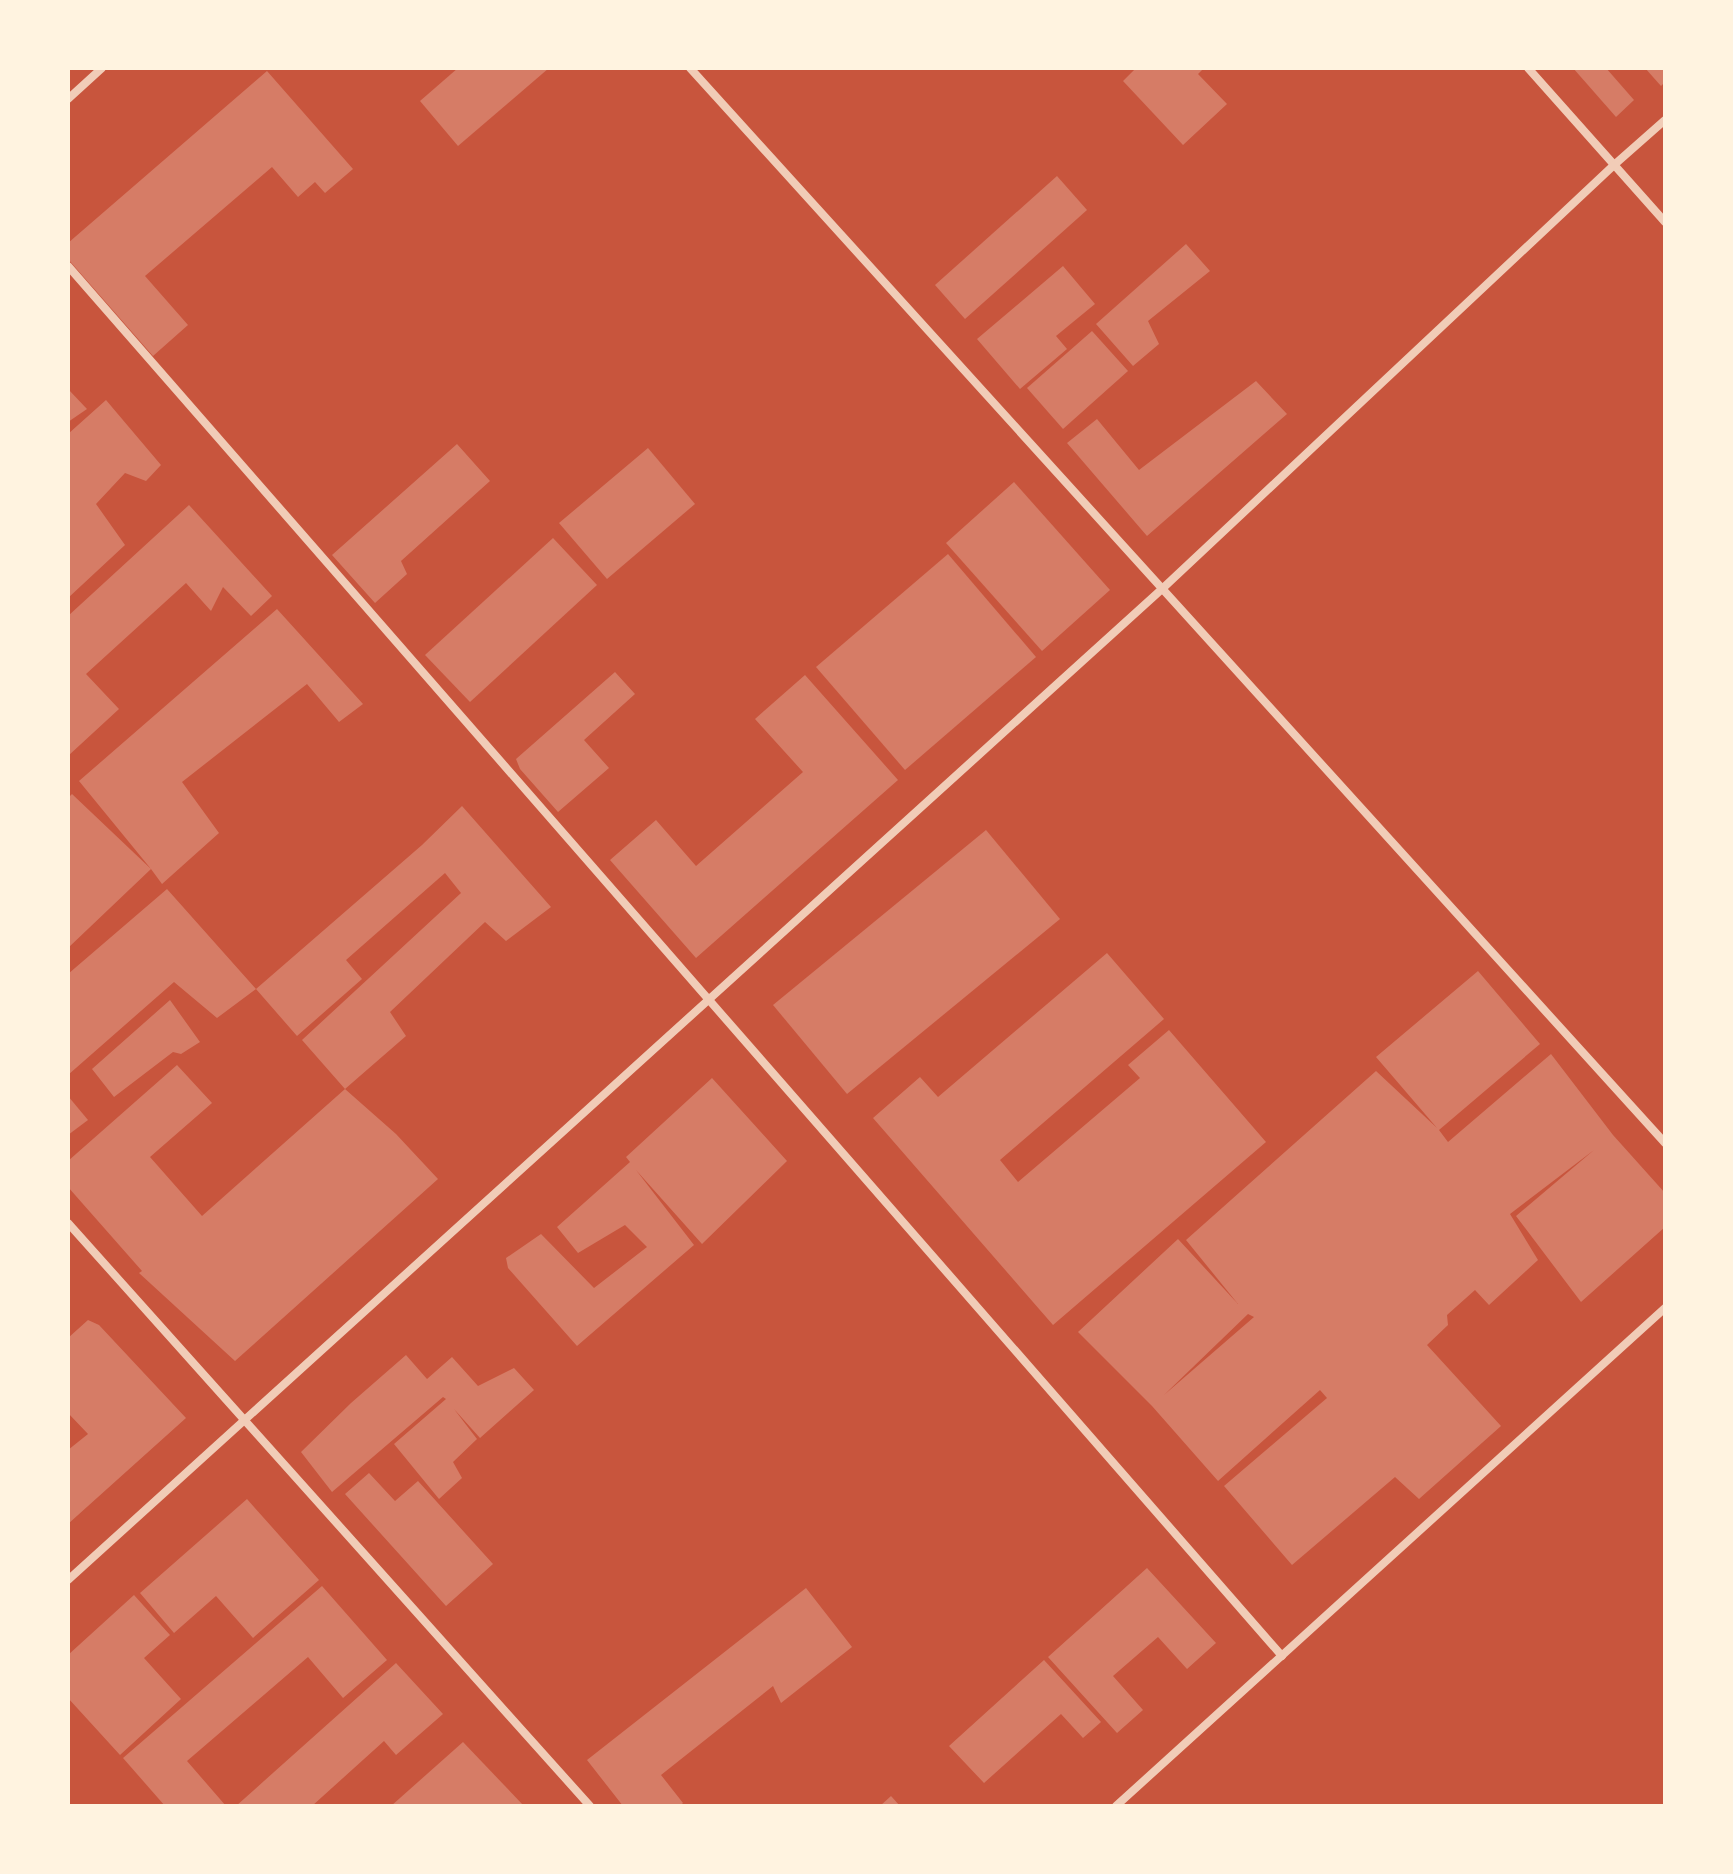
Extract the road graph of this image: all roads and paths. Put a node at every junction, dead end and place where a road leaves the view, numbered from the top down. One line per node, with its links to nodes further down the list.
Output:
1 (102, 68): 4 (street)
2 (690, 68): 9 (street)
3 (1528, 68): 6 (street)
4 (68, 99)
5 (1665, 120): 6 (street)
6 (1614, 165): 7 (street); 9 (street)
7 (1665, 222)
8 (68, 266): 10 (street)
9 (1162, 589): 10 (street); 11 (street)
10 (709, 1000): 14 (street); 16 (street)
11 (1665, 1143)
12 (68, 1223): 14 (street)
13 (1665, 1308): 16 (street)
14 (245, 1422): 15 (street); 17 (street)
15 (68, 1580)
16 (1282, 1656): 18 (street)
17 (590, 1806)
18 (1116, 1806)

